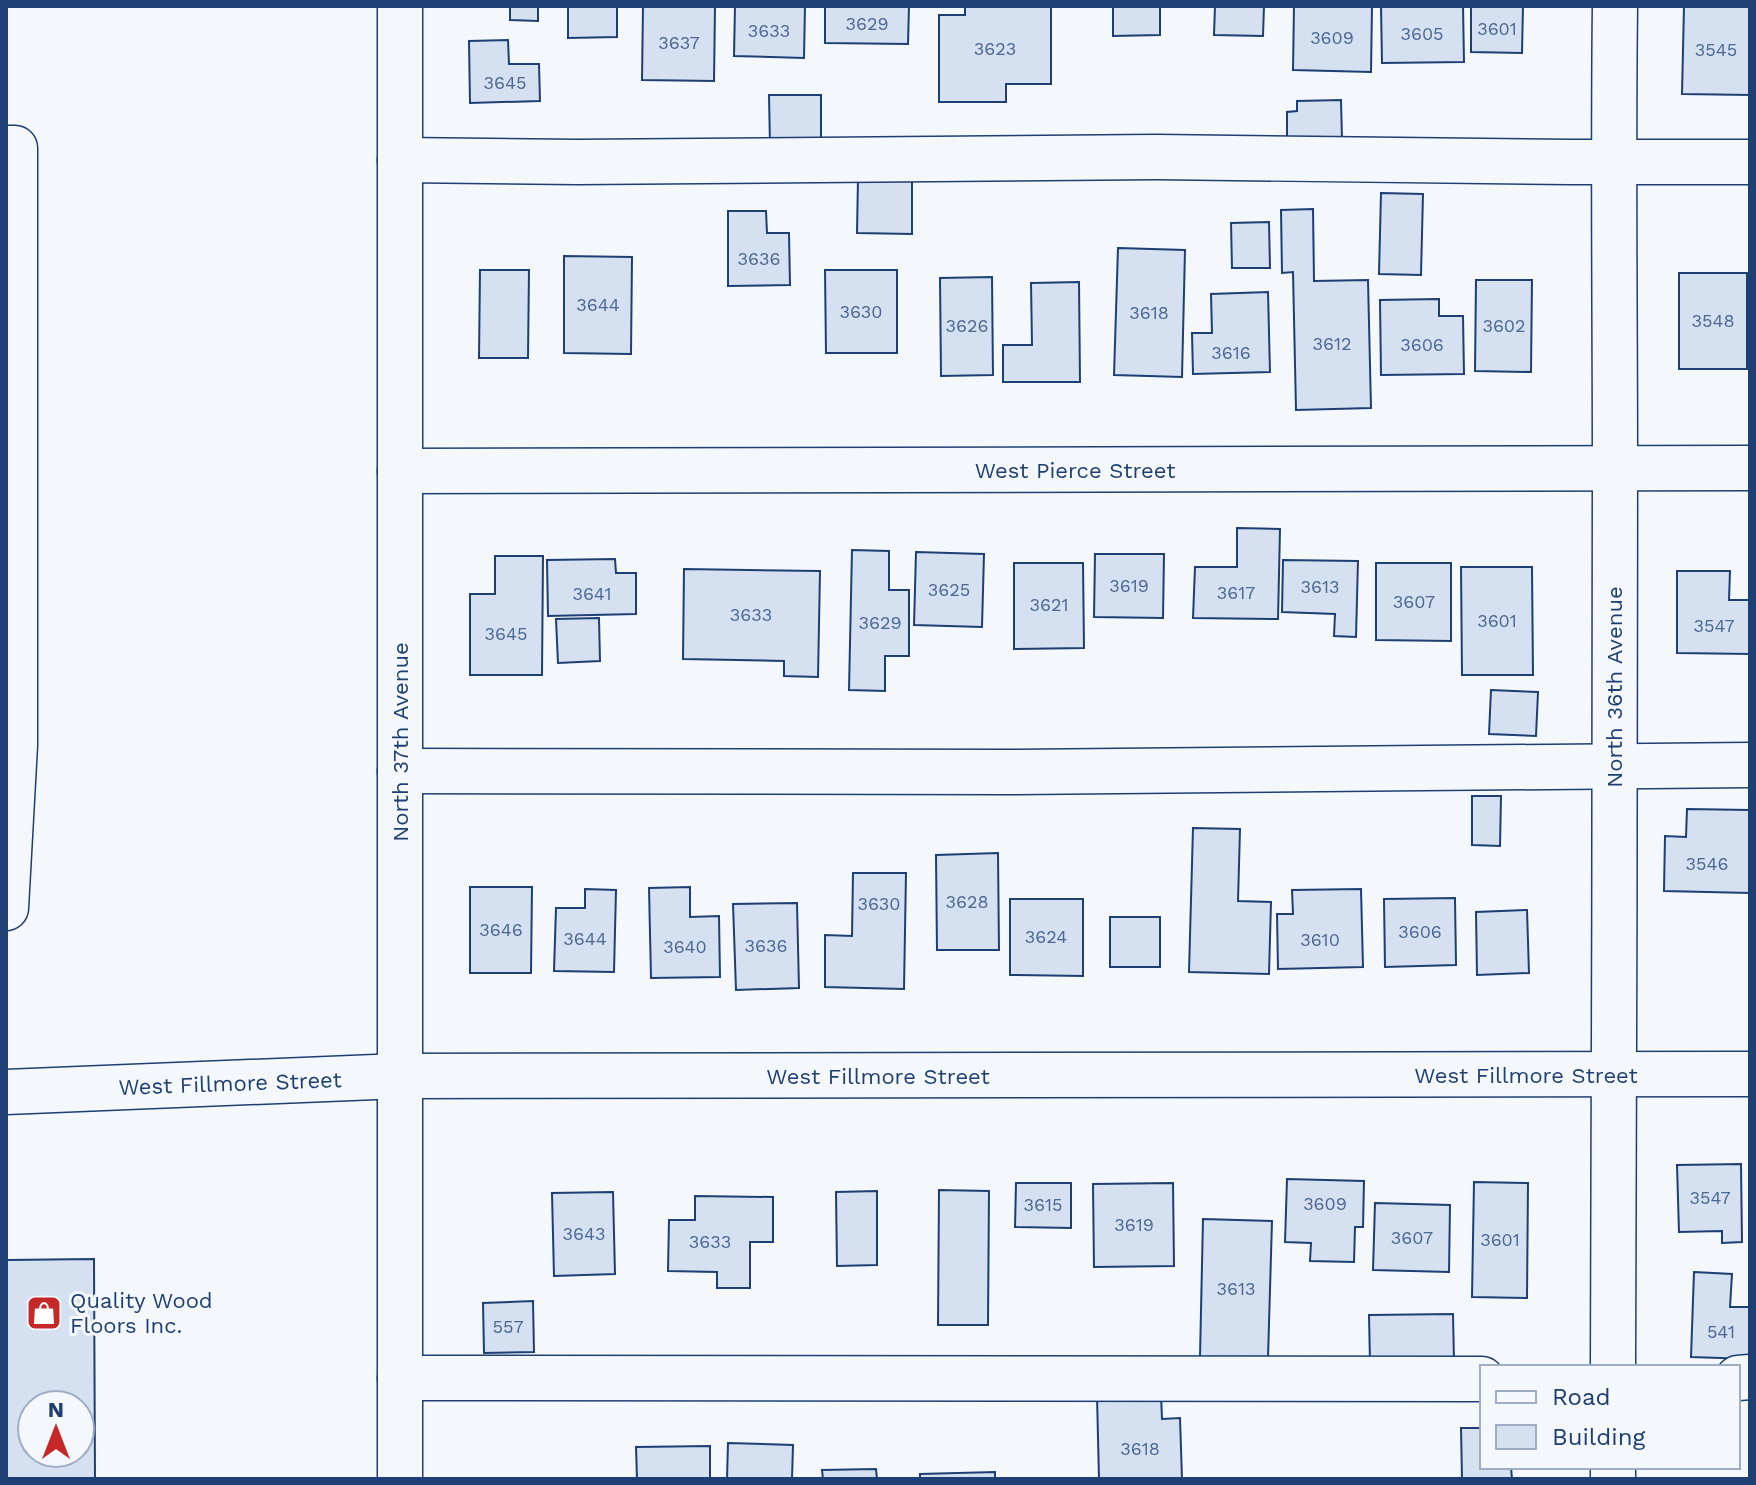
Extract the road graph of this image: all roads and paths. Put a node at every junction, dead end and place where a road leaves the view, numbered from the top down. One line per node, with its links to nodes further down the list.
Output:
1 (400, 6): 4 (street, North 37th Avenue)
2 (1615, 6): 5 (street, North 36th Avenue)
3 (10, 148): 10 (street)
4 (400, 160): 5 (street); 9 (street, North 37th Avenue)
5 (1613, 162): 6 (street); 7 (street, North 36th Avenue)
6 (1750, 162)
7 (1615, 468): 8 (street, West Pierce Street); 9 (street, West Pierce Street); 12 (street, North 36th Avenue)
8 (1750, 468)
9 (400, 471): 13 (street, North 37th Avenue)
10 (10, 745): 14 (street)
11 (1750, 765): 12 (street)
12 (1613, 767): 13 (street); 16 (street, North 36th Avenue)
13 (400, 771): 17 (street, North 37th Avenue)
14 (6, 908)
15 (1750, 1074): 16 (street, West Fillmore Street)
16 (1615, 1075): 17 (street, West Fillmore Street); 19 (street, North 36th Avenue)
17 (400, 1076): 18 (street, West Fillmore Street); 20 (street, North 37th Avenue)
18 (6, 1092)
19 (1613, 1365)
20 (400, 1378): 21 (street); 22 (street, North 37th Avenue)
21 (1480, 1379)
22 (400, 1479)

